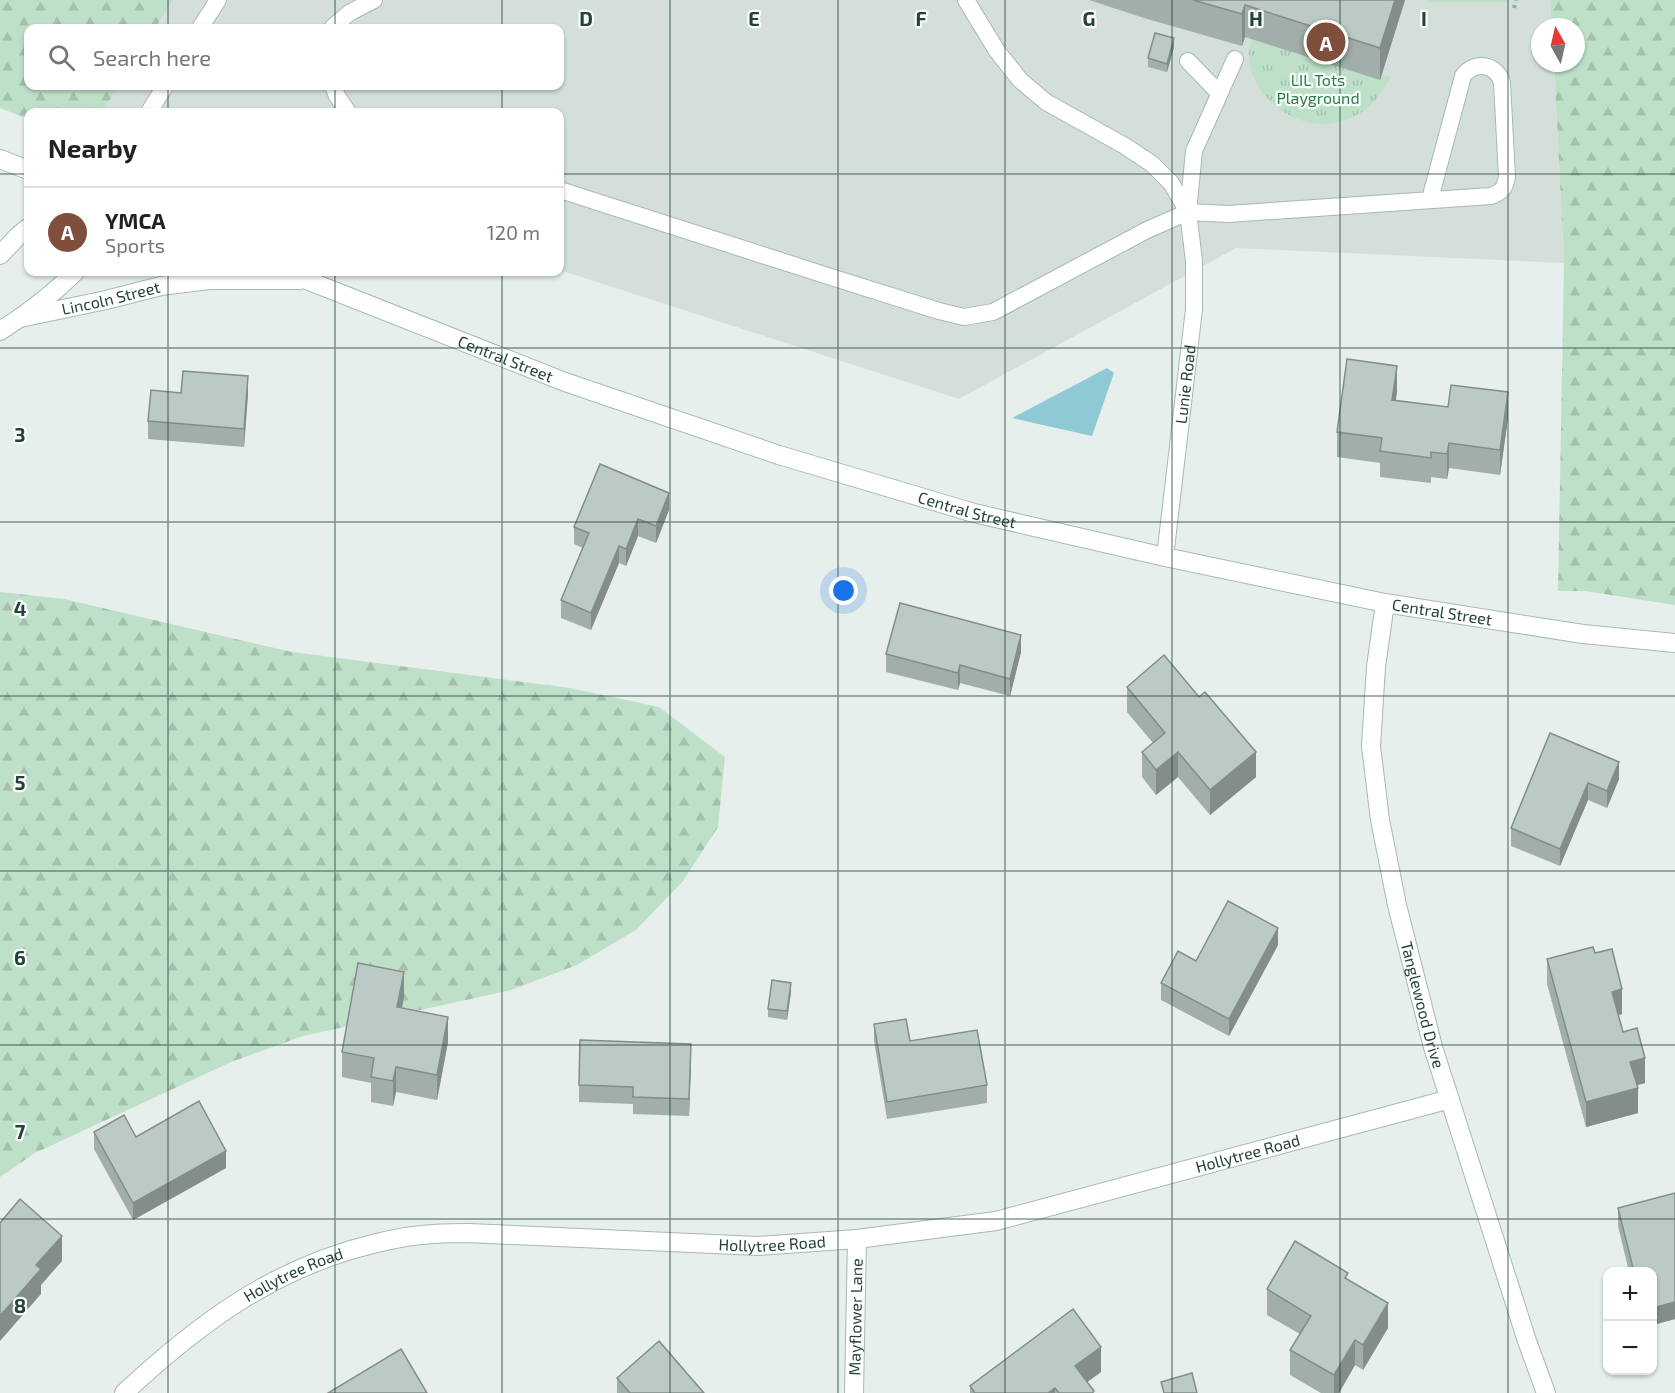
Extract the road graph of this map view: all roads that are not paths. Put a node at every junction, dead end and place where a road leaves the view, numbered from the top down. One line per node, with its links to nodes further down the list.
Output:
1 (218, 0): 4 (lane)
2 (374, 0): 5 (lane)
3 (966, 0): 17 (lane)
4 (203, 24)
5 (337, 24)
6 (1235, 59): 10 (lane)
7 (1188, 62): 10 (lane)
8 (163, 90): 11 (lane)
9 (335, 90): 12 (lane)
10 (1219, 93): 17 (lane)
11 (151, 108)
12 (345, 108)
13 (0, 159): 14 (street)
14 (24, 168)
15 (564, 191): 17 (lane)
16 (1430, 200): 16 (lane); 17 (lane)
17 (1188, 212): 25 (lane, Lunie Road)
18 (24, 231): 19 (street)
19 (0, 255)
20 (71, 276): 23 (street, Lincoln Street)
21 (298, 276): 22 (street, Central Street)
22 (309, 280): 23 (street, Lincoln Street); 25 (street, Central Street)
23 (20, 318): 24 (street, Lincoln Street)
24 (0, 331)
25 (1165, 557): 26 (street, Central Street)
26 (1385, 603): 27 (street, Central Street); 28 (street, Tanglewood Drive)
27 (1675, 643)
28 (1450, 1099): 29 (street, Hollytree Road); 32 (street, Tanglewood Drive)
29 (857, 1239): 30 (street, Hollytree Road); 31 (street, Mayflower Lane)
30 (124, 1393)
31 (854, 1393)
32 (1546, 1393)

